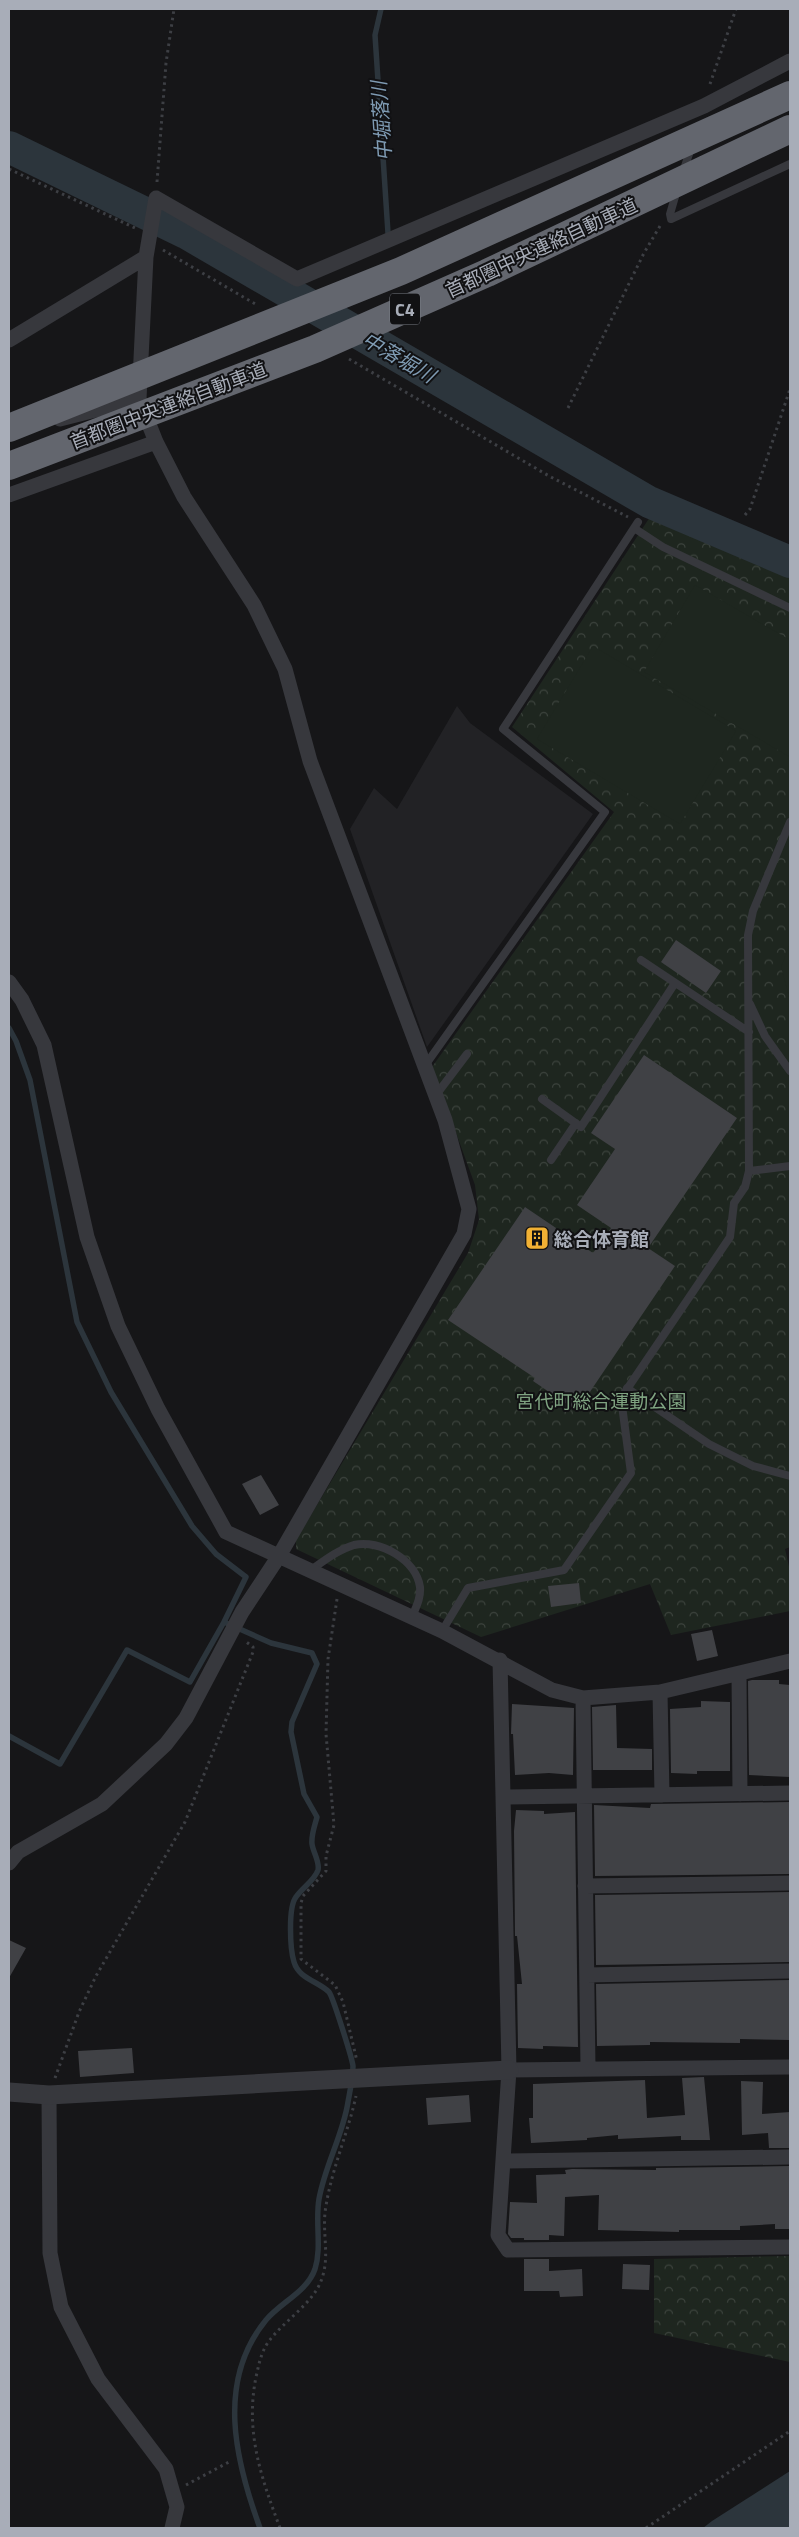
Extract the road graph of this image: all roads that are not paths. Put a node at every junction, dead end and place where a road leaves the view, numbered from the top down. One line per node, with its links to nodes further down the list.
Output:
1 (790, 62): 6 (street)
2 (790, 95): 9 (highway, 首都圏中央連絡自動車道 / C4, bridge)
3 (698, 124): 5 (lane)
4 (790, 129): 12 (highway, 首都圏中央連絡自動車道 / C4, bridge)
5 (790, 164)
6 (148, 245): 7 (street); 8 (street)
7 (9, 340)
8 (139, 400): 10 (street); 11 (street)
9 (9, 428)
10 (9, 432)
11 (156, 442): 13 (street); 22 (street)
12 (9, 466)
13 (9, 495)
14 (790, 608): 22 (lane)
15 (790, 822): 19 (lane)
16 (641, 960): 18 (lane)
17 (9, 982): 32 (street)
18 (674, 983): 20 (lane); 26 (lane)
19 (748, 1000): 20 (lane); 23 (lane)
20 (749, 1032): 29 (lane)
21 (467, 1054): 24 (lane)
22 (424, 1068): 24 (street)
23 (790, 1071)
24 (435, 1096): 32 (street)
25 (542, 1099): 26 (lane)
26 (576, 1123): 27 (lane)
27 (552, 1160)
28 (790, 1166): 29 (lane)
29 (748, 1171): 30 (lane)
30 (627, 1388): 31 (lane); 35 (lane)
31 (790, 1476)
32 (279, 1556): 33 (street); 46 (street)
33 (311, 1570): 34 (street); 34 (lane)
34 (412, 1617): 35 (street)
35 (442, 1631): 36 (street)
36 (500, 1660): 40 (street); 45 (street)
37 (790, 1661): 38 (street)
38 (739, 1674): 39 (street); 42 (street)
39 (660, 1692): 40 (street); 43 (street)
40 (583, 1698): 44 (street)
41 (790, 1793): 42 (street)
42 (740, 1794): 43 (street)
43 (662, 1795): 44 (street)
44 (584, 1796): 45 (street); 48 (street)
45 (503, 1798): 53 (street)
46 (12, 1855)
47 (790, 1883): 48 (street)
48 (586, 1886): 50 (street)
49 (790, 1971): 50 (street)
50 (586, 1975): 52 (street)
51 (790, 2067): 52 (street)
52 (588, 2068): 53 (street)
53 (509, 2070): 55 (street); 57 (street)
54 (9, 2092): 55 (street)
55 (49, 2095): 59 (street)
56 (790, 2157): 57 (street)
57 (503, 2161): 58 (street)
58 (790, 2247)
59 (172, 2528)

